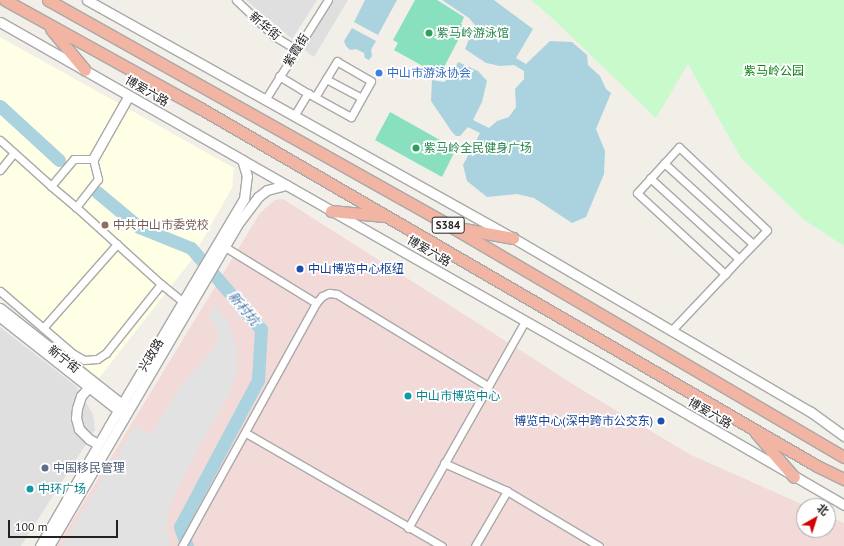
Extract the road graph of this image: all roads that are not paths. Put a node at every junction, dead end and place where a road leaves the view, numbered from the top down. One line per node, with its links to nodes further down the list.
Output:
1 (5, 0): 7 (highway, 博爱六路 / S384)
2 (48, 0): 30 (highway, S384)
3 (87, 0): 16 (street)
4 (236, 0): 8 (street, 新华街)
5 (328, 0): 8 (street, 紫霞街)
6 (0, 22): 9 (street, 博爱六路)
7 (46, 24): 9 (highway); 29 (highway, 博爱六路 / S384)
8 (296, 50): 10 (street, 紫霞街)
9 (84, 70): 13 (street, 博爱六路)
10 (279, 76): 12 (street); 16 (street, 紫霞街)
11 (326, 79): 14 (street); 15 (street); 15 (street)
12 (308, 93): 14 (street); 17 (street)
13 (129, 95): 20 (street); 21 (street, 博爱六路)
14 (315, 97): 15 (street)
15 (361, 98)
16 (265, 100): 17 (street)
17 (294, 116): 31 (street)
18 (0, 140): 19 (street)
19 (14, 153): 23 (street); 26 (street)
20 (93, 159): 26 (street); 27 (street)
21 (242, 160): 25 (street, 博爱六路); 33 (street, 兴政路)
22 (664, 163): 24 (street); 34 (street); 34 (street)
23 (0, 170)
24 (650, 178): 35 (street); 36 (street)
25 (286, 185): 28 (street, 博爱六路); 33 (street, 兴政路)
26 (51, 186): 27 (street)
27 (76, 207): 32 (street)
28 (331, 211): 29 (highway); 43 (street, 博爱六路)
29 (388, 216): 49 (highway, 博爱六路 / S384)
30 (450, 226): 31 (highway); 53 (highway, S384)
31 (513, 238): 45 (street)
32 (117, 244): 37 (street); 44 (street)
33 (222, 244): 39 (street); 40 (street, 兴政路)
34 (753, 244): 35 (street)
35 (739, 259): 36 (street)
36 (725, 274): 45 (street)
37 (161, 284): 40 (street); 44 (street)
38 (0, 291): 44 (street)
39 (316, 303): 46 (street); 50 (street)
40 (186, 304): 48 (street, 兴政路)
41 (0, 308): 48 (street, 新宁街)
42 (0, 317): 47 (street)
43 (525, 321): 46 (street); 55 (street, 博爱六路)
44 (43, 328)
45 (671, 331): 51 (street)
46 (488, 386): 54 (street)
47 (89, 387): 48 (street); 52 (street)
48 (123, 410): 52 (street, 兴政路); 61 (street, 兴政路)
49 (749, 425): 55 (highway); 56 (highway, 博爱六路 / S384)
50 (246, 433): 59 (street); 62 (street)
51 (844, 436)
52 (98, 444): 60 (street, 兴政路)
53 (844, 457)
54 (444, 463): 57 (street); 59 (street)
55 (794, 477): 58 (street, 博爱六路)
56 (844, 479)
57 (507, 491): 64 (street); 65 (street)
58 (844, 505)
59 (408, 528): 63 (street)
60 (40, 546)
61 (50, 546)
62 (182, 546)
63 (442, 546)
64 (475, 546)
65 (599, 546)

